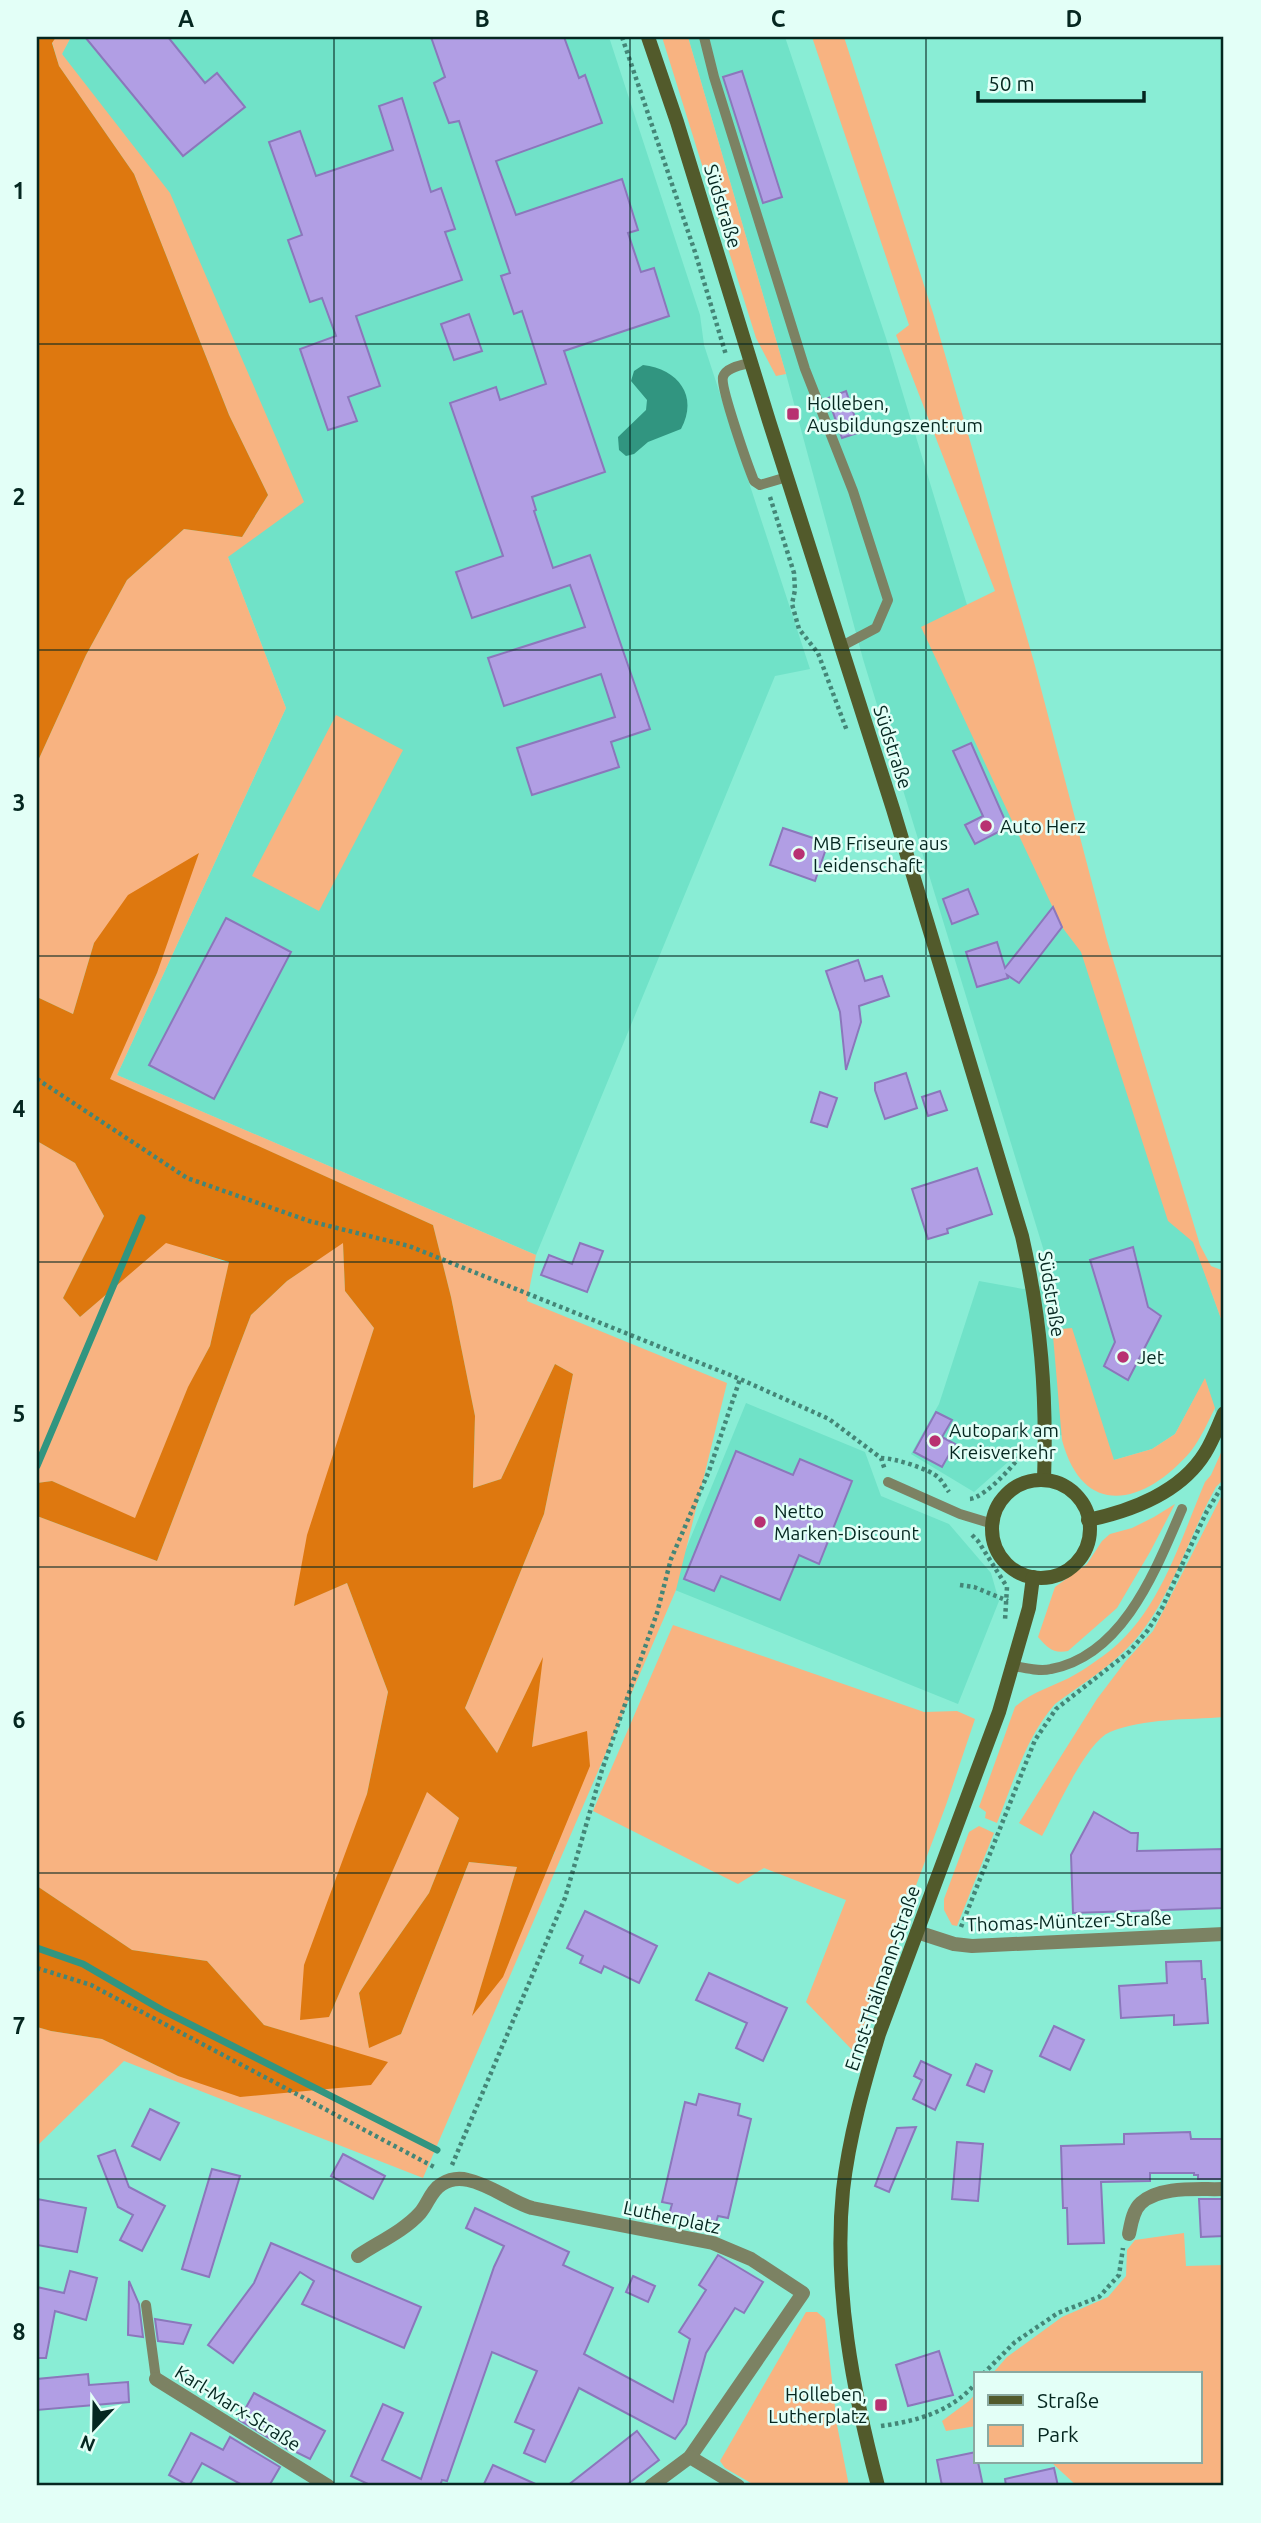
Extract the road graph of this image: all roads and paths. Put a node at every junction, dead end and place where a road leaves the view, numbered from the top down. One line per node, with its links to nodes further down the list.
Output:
1 (622, 37): 5 (path)
2 (648, 37): 4 (main road, Südstraße)
3 (704, 37): 8 (lane)
4 (751, 363): 5 (lane); 6 (main road, Südstraße)
5 (731, 369): 7 (lane)
6 (787, 477): 7 (lane); 8 (main road, Südstraße)
7 (766, 484): 9 (path)
8 (840, 646): 15 (main road, Südstraße)
9 (851, 741)
10 (37, 1079): 11 (path)
11 (740, 1379): 14 (path); 32 (path)
12 (1224, 1413): 21 (main road)
13 (1027, 1441): 18 (path)
14 (881, 1458): 16 (path); 18 (path)
15 (1044, 1480): 21 (main road); 22 (main road)
16 (888, 1482): 20 (lane)
17 (1224, 1483): 30 (path)
18 (964, 1499): 20 (path)
19 (1182, 1509): 27 (lane)
20 (960, 1514): 22 (lane); 25 (path)
21 (1088, 1520): 23 (main road)
22 (993, 1524): 23 (main road)
23 (1033, 1577): 27 (main road, Ernst-Thälmann-Straße)
24 (960, 1585): 25 (path)
25 (1008, 1601): 26 (path)
26 (1004, 1631)
27 (1014, 1666): 28 (main road, Ernst-Thälmann-Straße)
28 (917, 1932): 30 (street, Thomas-Müntzer-Straße); 40 (main road, Ernst-Thälmann-Straße)
29 (1224, 1934): 30 (street, Thomas-Müntzer-Straße)
30 (954, 1944)
31 (37, 1968): 32 (path)
32 (454, 2179): 35 (street); 41 (street, Lutherplatz)
33 (1224, 2189): 34 (street)
34 (1129, 2234): 37 (path)
35 (358, 2256)
36 (146, 2305): 38 (lane, Karl-Marx-Straße)
37 (985, 2372)
38 (156, 2379): 42 (street, Karl-Marx-Straße)
39 (974, 2385): 40 (path)
40 (863, 2429): 45 (main road, Ernst-Thälmann-Straße)
41 (690, 2457): 43 (street, Lutherplatz); 44 (street)
42 (328, 2486)
43 (651, 2486)
44 (738, 2486)
45 (878, 2486)

